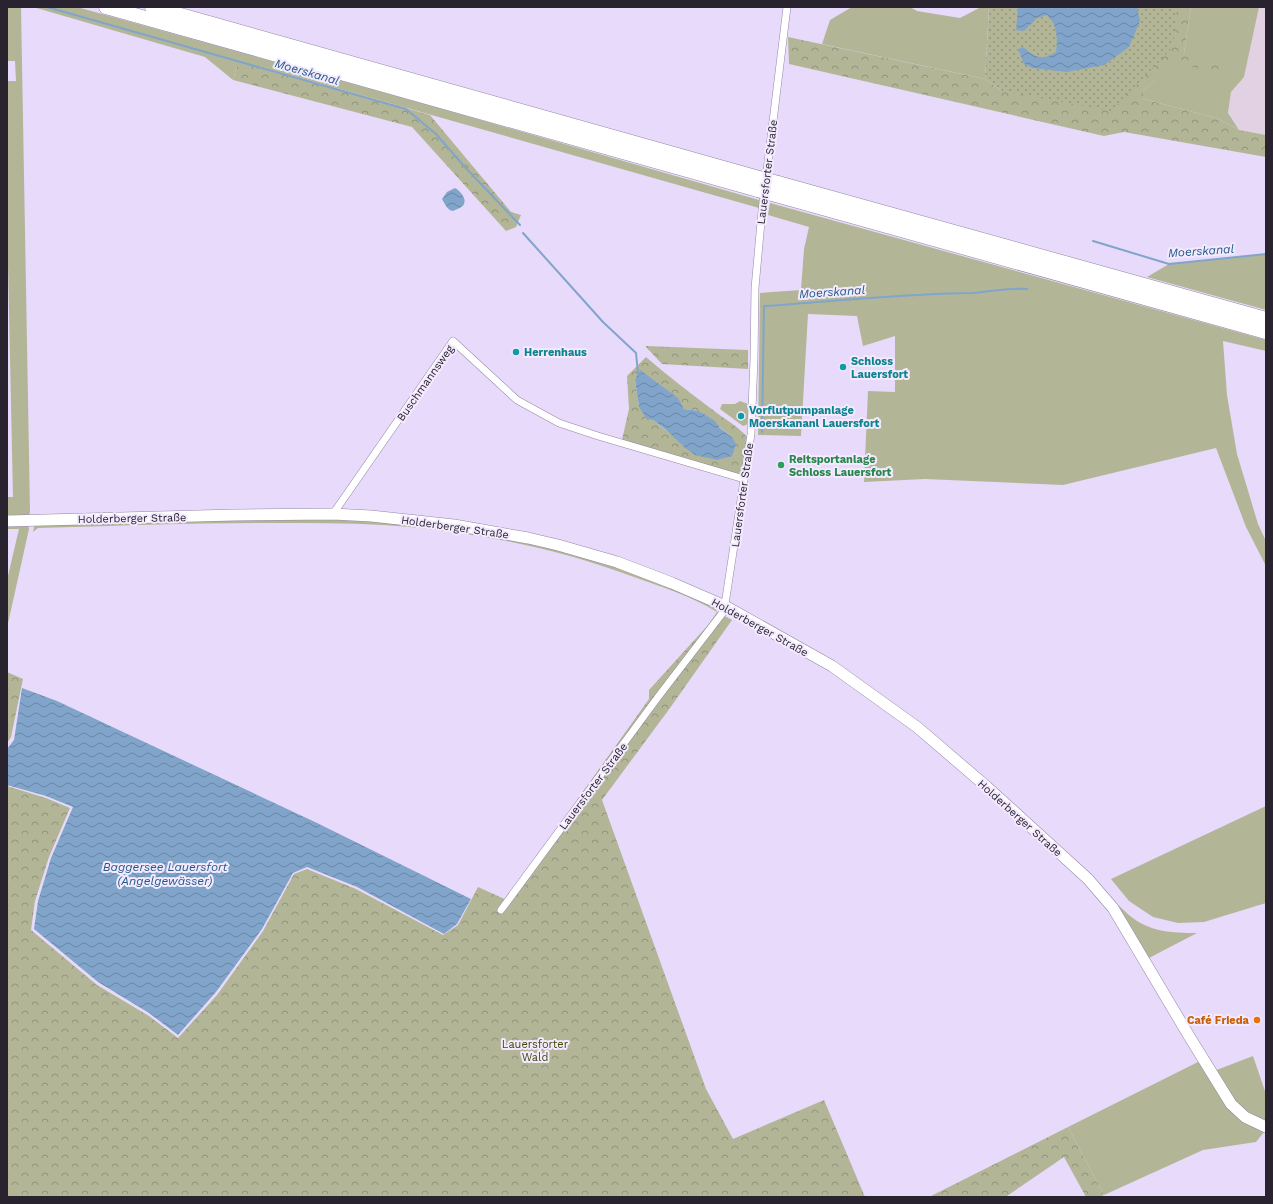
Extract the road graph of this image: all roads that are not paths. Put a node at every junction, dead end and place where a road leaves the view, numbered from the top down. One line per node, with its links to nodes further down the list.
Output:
1 (106, 7): 4 (highway)
2 (152, 7): 4 (highway)
3 (787, 7): 8 (street, Lauersforter Straße)
4 (759, 184): 5 (highway, bridge)
5 (777, 189): 6 (highway); 7 (highway)
6 (1266, 319)
7 (1266, 332)
8 (744, 479): 9 (street, Buschmannsweg); 11 (street, Lauersforter Straße)
9 (333, 514): 10 (main road, Holderberger Straße); 11 (main road, Holderberger Straße)
10 (7, 521)
11 (725, 606): 12 (street, Lauersforter Straße); 13 (main road, Holderberger Straße)
12 (501, 910)
13 (1266, 1127)

